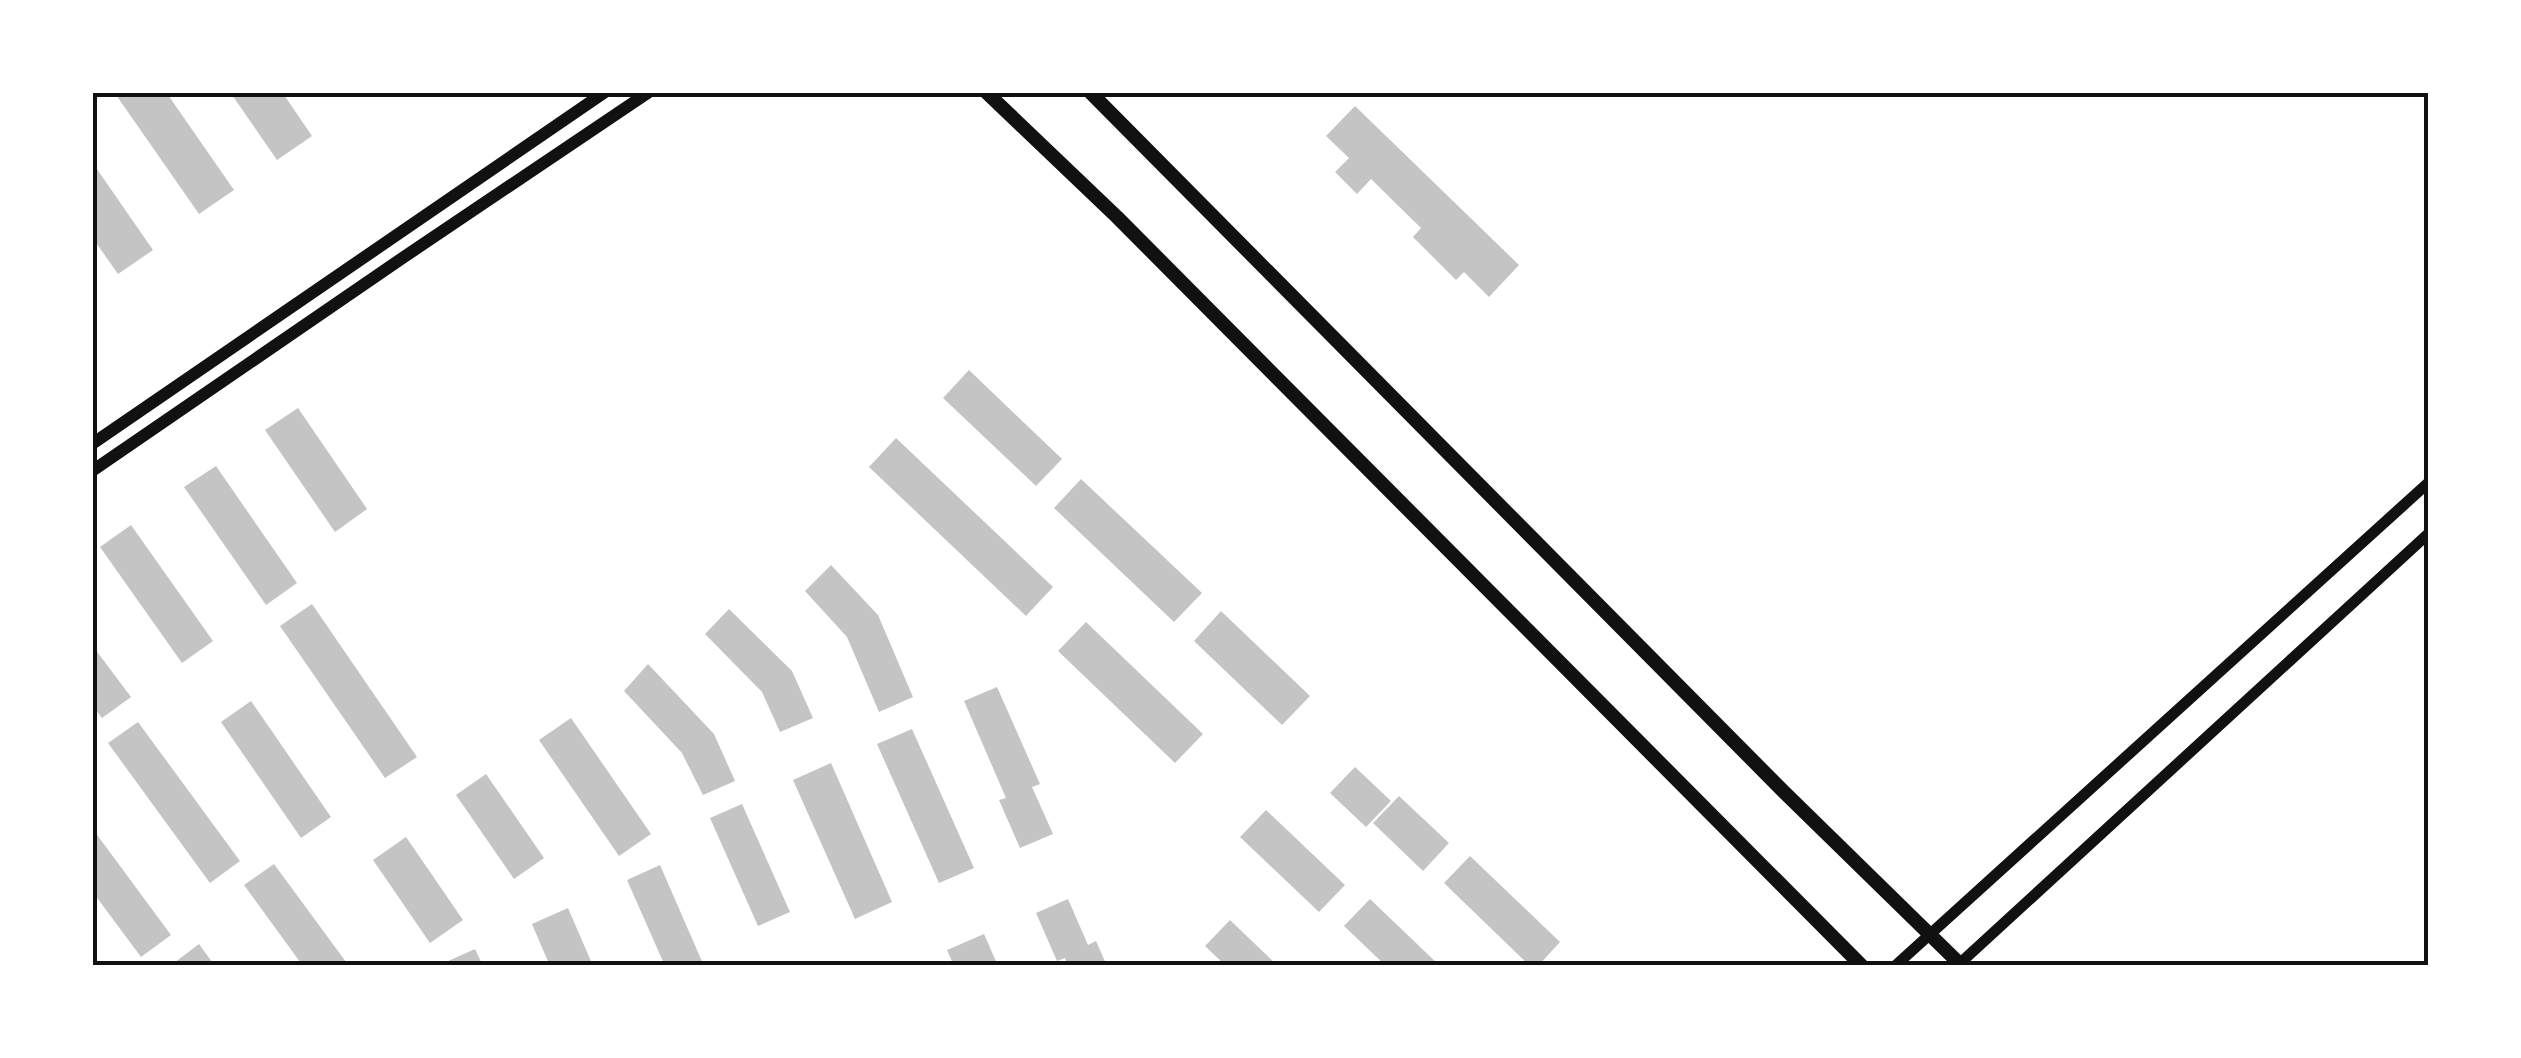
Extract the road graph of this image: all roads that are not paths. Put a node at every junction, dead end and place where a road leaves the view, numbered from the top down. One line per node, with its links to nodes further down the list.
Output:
1 (605, 92): 5 (main road)
2 (649, 92): 6 (main road)
3 (986, 92): 11 (main road)
4 (1090, 92): 9 (main road)
5 (92, 444)
6 (92, 471)
7 (2428, 483): 9 (street)
8 (2428, 534): 10 (street)
9 (1930, 932): 10 (main road); 12 (street)
10 (1960, 965)
11 (1862, 966)
12 (1895, 966)

